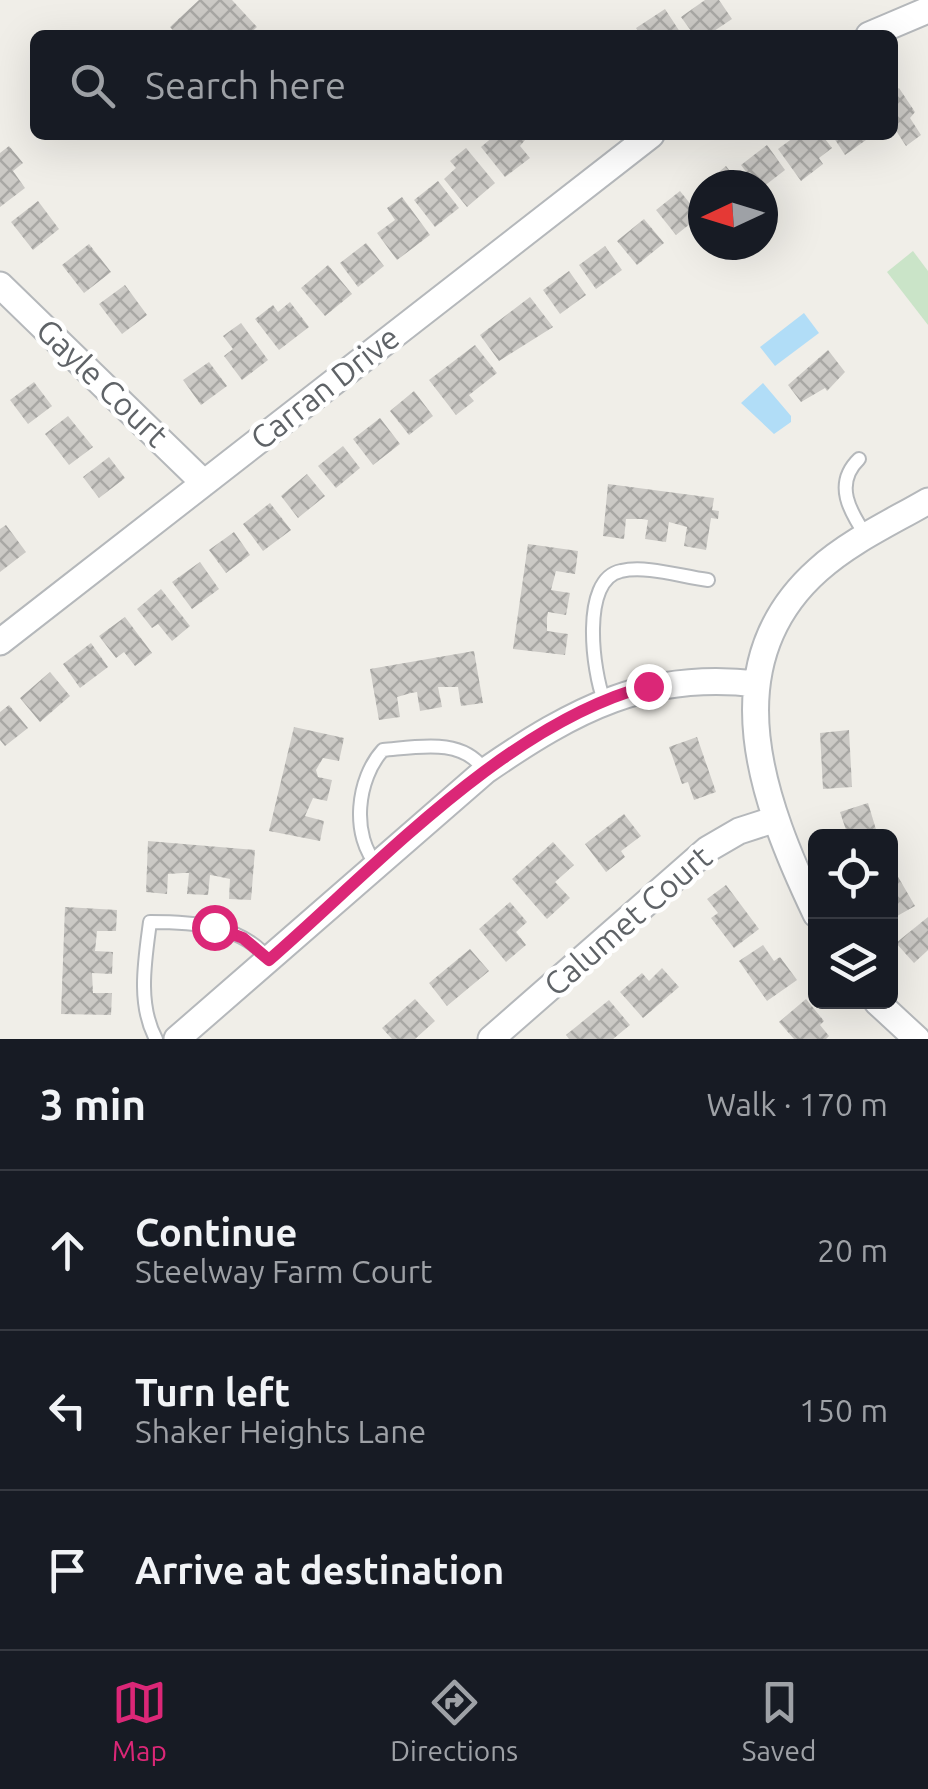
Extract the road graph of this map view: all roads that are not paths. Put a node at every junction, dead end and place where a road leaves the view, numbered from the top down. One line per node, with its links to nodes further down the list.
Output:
1 (928, 10): 2 (street)
2 (881, 30)
3 (646, 140): 6 (street, Carran Drive)
4 (0, 285): 6 (street, Gayle Court)
5 (859, 459): 8 (lane)
6 (204, 483): 10 (street, Carran Drive)
7 (928, 501): 8 (street)
8 (866, 537): 11 (street)
9 (708, 580): 12 (lane)
10 (0, 642)
11 (757, 684): 12 (street); 14 (street)
12 (604, 700): 13 (street)
13 (485, 770): 15 (street); 15 (lane)
14 (776, 818): 16 (street); 19 (street, Calumet Court)
15 (378, 866): 17 (street)
16 (808, 895)
17 (269, 960): 20 (lane); 21 (street)
18 (885, 1009): 22 (street)
19 (501, 1036)
20 (156, 1039)
21 (178, 1039)
22 (917, 1039)

